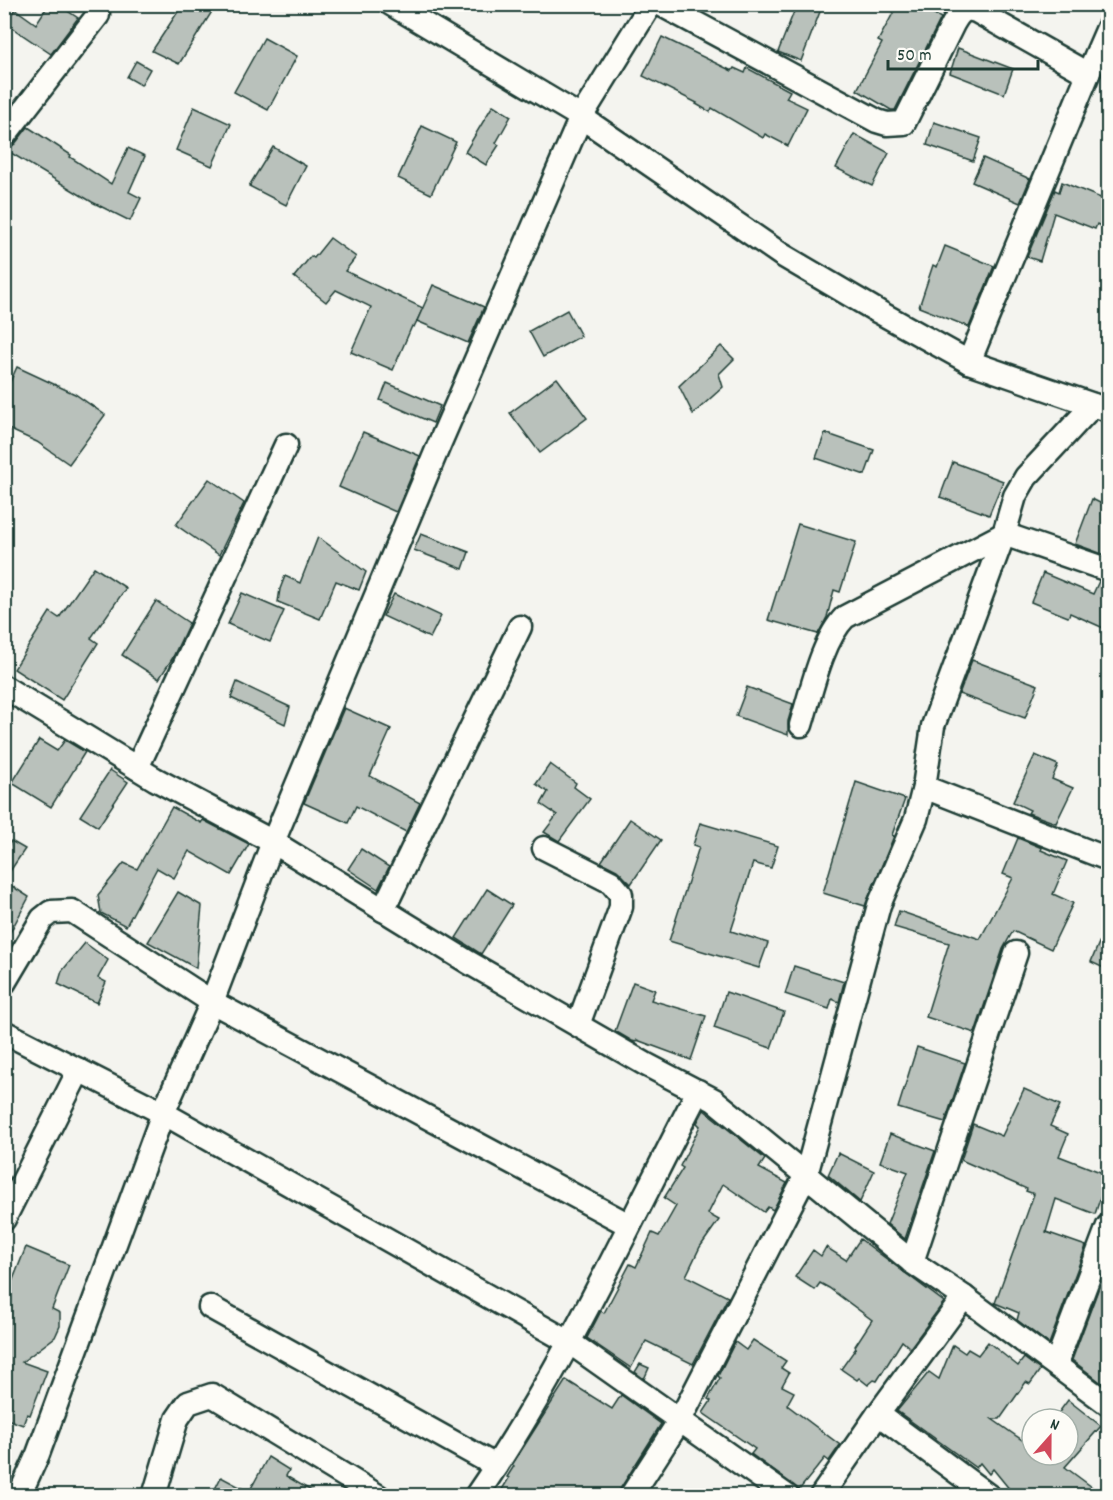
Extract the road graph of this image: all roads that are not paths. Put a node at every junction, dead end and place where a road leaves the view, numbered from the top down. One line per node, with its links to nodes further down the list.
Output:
1 (391, 4): 7 (street)
2 (651, 4): 7 (street)
3 (660, 4): 6 (street)
4 (92, 8): 8 (street)
5 (1108, 28): 6 (street)
6 (1088, 74): 9 (street)
7 (581, 117): 9 (street); 19 (street)
8 (4, 136)
9 (969, 362): 10 (street)
10 (1101, 407): 12 (street)
11 (286, 445): 17 (street)
12 (1004, 534): 13 (street); 16 (street); 18 (street)
13 (1108, 570)
14 (520, 627): 22 (street)
15 (4, 687): 17 (street)
16 (801, 724)
17 (137, 768): 19 (street)
18 (924, 788): 21 (street); 31 (street)
19 (273, 842): 22 (street); 25 (street)
20 (544, 848): 26 (street)
21 (1108, 859)
22 (383, 910): 26 (street)
23 (1016, 953): 35 (street)
24 (4, 983): 25 (street)
25 (212, 1002): 30 (street); 33 (street)
26 (578, 1025): 29 (street)
27 (4, 1032): 28 (street)
28 (79, 1070): 30 (street); 32 (street)
29 (698, 1091): 31 (street); 33 (street)
30 (163, 1113): 38 (street); 44 (street)
31 (806, 1175): 35 (street); 42 (street)
32 (4, 1219)
33 (629, 1225): 38 (street)
34 (1108, 1226): 39 (street)
35 (912, 1262): 36 (street)
36 (964, 1297): 39 (street); 41 (street)
37 (210, 1307): 43 (street)
38 (569, 1342): 42 (street); 43 (street)
39 (1056, 1364): 40 (street)
40 (1108, 1404)
41 (878, 1414): 50 (street); 51 (street)
42 (680, 1420): 48 (street); 49 (street)
43 (496, 1466): 47 (street)
44 (19, 1496)
45 (154, 1496): 46 (street)
46 (378, 1496)
47 (476, 1496)
48 (632, 1496)
49 (787, 1496)
50 (822, 1496)
51 (989, 1496)

